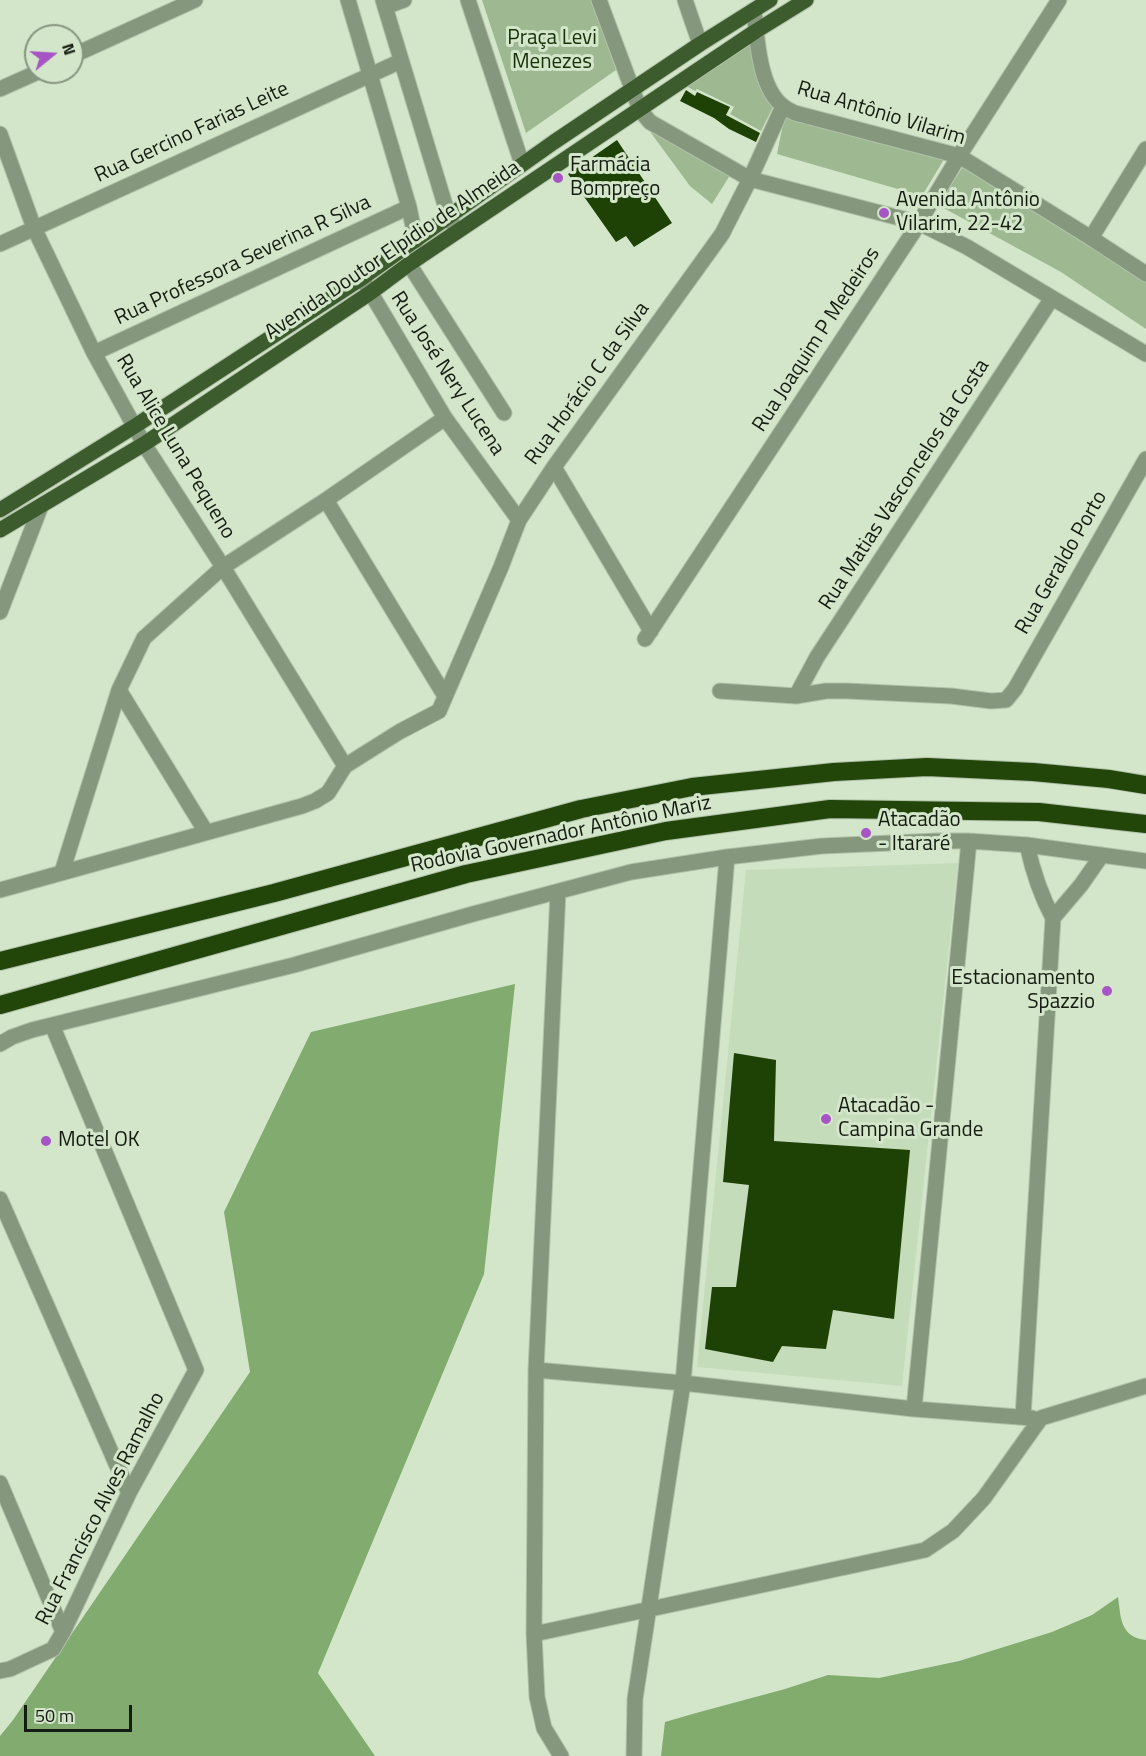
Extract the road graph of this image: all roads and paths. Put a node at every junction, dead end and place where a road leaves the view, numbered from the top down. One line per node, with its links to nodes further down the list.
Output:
1 (195, 0): 14 (street)
2 (348, 0): 16 (street)
3 (404, 0): 10 (street)
4 (468, 0): 25 (street)
5 (599, 0): 19 (street)
6 (685, 0): 13 (street)
7 (770, 0): 11 (main road, Avenida Doutor Elpídio de Almeida)
8 (806, 0): 12 (main road, Avenida Doutor Elpídio de Almeida)
9 (1059, 0): 24 (street, Rua Joaquim P Medeiros)
10 (384, 3): 15 (street)
11 (754, 10): 12 (street, Rua Antônio Vilarim); 13 (main road, Avenida Doutor Elpídio de Almeida)
12 (756, 31): 20 (street, Rua Antônio Vilarim); 21 (main road, Avenida Doutor Elpídio de Almeida)
13 (700, 45): 19 (main road, Avenida Doutor Elpídio de Almeida)
14 (84, 51)
15 (401, 61): 16 (street, Rua Gercino Farias Leite); 28 (street)
16 (371, 74): 27 (street); 30 (street, Rua Gercino Farias Leite)
17 (24, 78): 18 (street)
18 (0, 89)
19 (632, 90): 21 (street); 25 (main road, Avenida Doutor Elpídio de Almeida)
20 (783, 106): 24 (street, Rua Antônio Vilarim); 26 (street, Rua Horácio C da Silva)
21 (640, 110): 26 (street); 31 (main road, Avenida Doutor Elpídio de Almeida)
22 (0, 134): 30 (street, Rua Alice Luna Pequeno)
23 (1146, 149): 32 (street)
24 (958, 156): 29 (street, Rua Joaquim P Medeiros); 32 (street, Rua Antônio Vilarim)
25 (522, 164): 28 (main road, Avenida Doutor Elpídio de Almeida)
26 (750, 179): 29 (street); 47 (street, Rua Horácio C da Silva)
27 (410, 207): 33 (street); 40 (street, Rua Professora Severina R Silva)
28 (449, 218): 31 (street); 33 (main road, Avenida Doutor Elpídio de Almeida)
29 (919, 223): 39 (street); 47 (street, Rua Joaquim P Medeiros)
30 (34, 228): 34 (street, Rua Gercino Farias Leite); 40 (street, Rua Alice Luna Pequeno)
31 (457, 232): 35 (main road, Avenida Doutor Elpídio de Almeida)
32 (1091, 238): 36 (street, Rua Antônio Vilarim)
33 (416, 240): 37 (main road, Avenida Doutor Elpídio de Almeida)
34 (0, 244)
35 (409, 264): 38 (main road, Avenida Doutor Elpídio de Almeida); 42 (street)
36 (1146, 274)
37 (362, 278): 38 (street, Rua José Nery Lucena); 44 (main road, Avenida Doutor Elpídio de Almeida)
38 (370, 292): 43 (street, Rua José Nery Lucena); 45 (main road, Avenida Doutor Elpídio de Almeida)
39 (1052, 298): 41 (street); 58 (street, Rua Matias Vasconcelos da Costa)
40 (94, 353): 44 (street, Rua Alice Luna Pequeno)
41 (1146, 354)
42 (504, 413)
43 (445, 418): 48 (street); 51 (street, Rua José Nery Lucena)
44 (135, 426): 45 (street, Rua Alice Luna Pequeno); 50 (main road, Avenida Doutor Elpídio de Almeida)
45 (144, 444): 49 (main road, Avenida Doutor Elpídio de Almeida); 53 (street, Rua Alice Luna Pequeno)
46 (1146, 459): 58 (street, Rua Geraldo Porto)
47 (554, 466): 51 (street, Rua Horácio C da Silva)
48 (326, 500): 53 (street); 57 (street)
49 (41, 506): 52 (main road, Avenida Doutor Elpídio de Almeida); 54 (street)
50 (0, 510)
51 (519, 520): 57 (street, Rua Horácio C da Silva)
52 (0, 530)
53 (223, 567): 55 (street); 59 (street, Rua Alice Luna Pequeno)
54 (0, 612)
55 (119, 690): 62 (street); 68 (street)
56 (720, 691): 58 (street)
57 (445, 696): 59 (street, Rua Horácio C da Silva)
58 (796, 696)
59 (345, 766): 62 (street)
60 (1146, 785): 72 (highway, Rodovia Governador Antônio Mariz)
61 (1146, 824): 73 (highway, Rodovia Governador Antônio Mariz)
62 (206, 832): 68 (street)
63 (969, 841): 64 (street); 66 (street); 80 (street)
64 (1027, 845): 65 (street); 71 (street)
65 (1102, 855): 67 (street); 71 (street)
66 (727, 857): 70 (street); 78 (street)
67 (1146, 861)
68 (62, 872): 69 (street)
69 (0, 890)
70 (558, 892): 74 (street); 77 (street)
71 (1053, 918): 81 (street)
72 (0, 961)
73 (0, 1005)
74 (52, 1026): 75 (street); 84 (street, Rua Francisco Alves Ramalho)
75 (4, 1040)
76 (0, 1199): 84 (street)
77 (536, 1371): 78 (street); 87 (street)
78 (683, 1383): 80 (street); 85 (street)
79 (1146, 1386): 82 (street)
80 (914, 1409): 81 (street)
81 (1023, 1417): 82 (street)
82 (1041, 1418): 85 (street)
83 (0, 1483): 86 (street)
84 (129, 1493): 86 (street, Rua Francisco Alves Ramalho)
85 (650, 1609): 87 (street); 90 (street)
86 (63, 1632): 88 (street, Rua Francisco Alves Ramalho)
87 (534, 1634): 89 (street)
88 (0, 1671)
89 (561, 1756)
90 (634, 1756)

